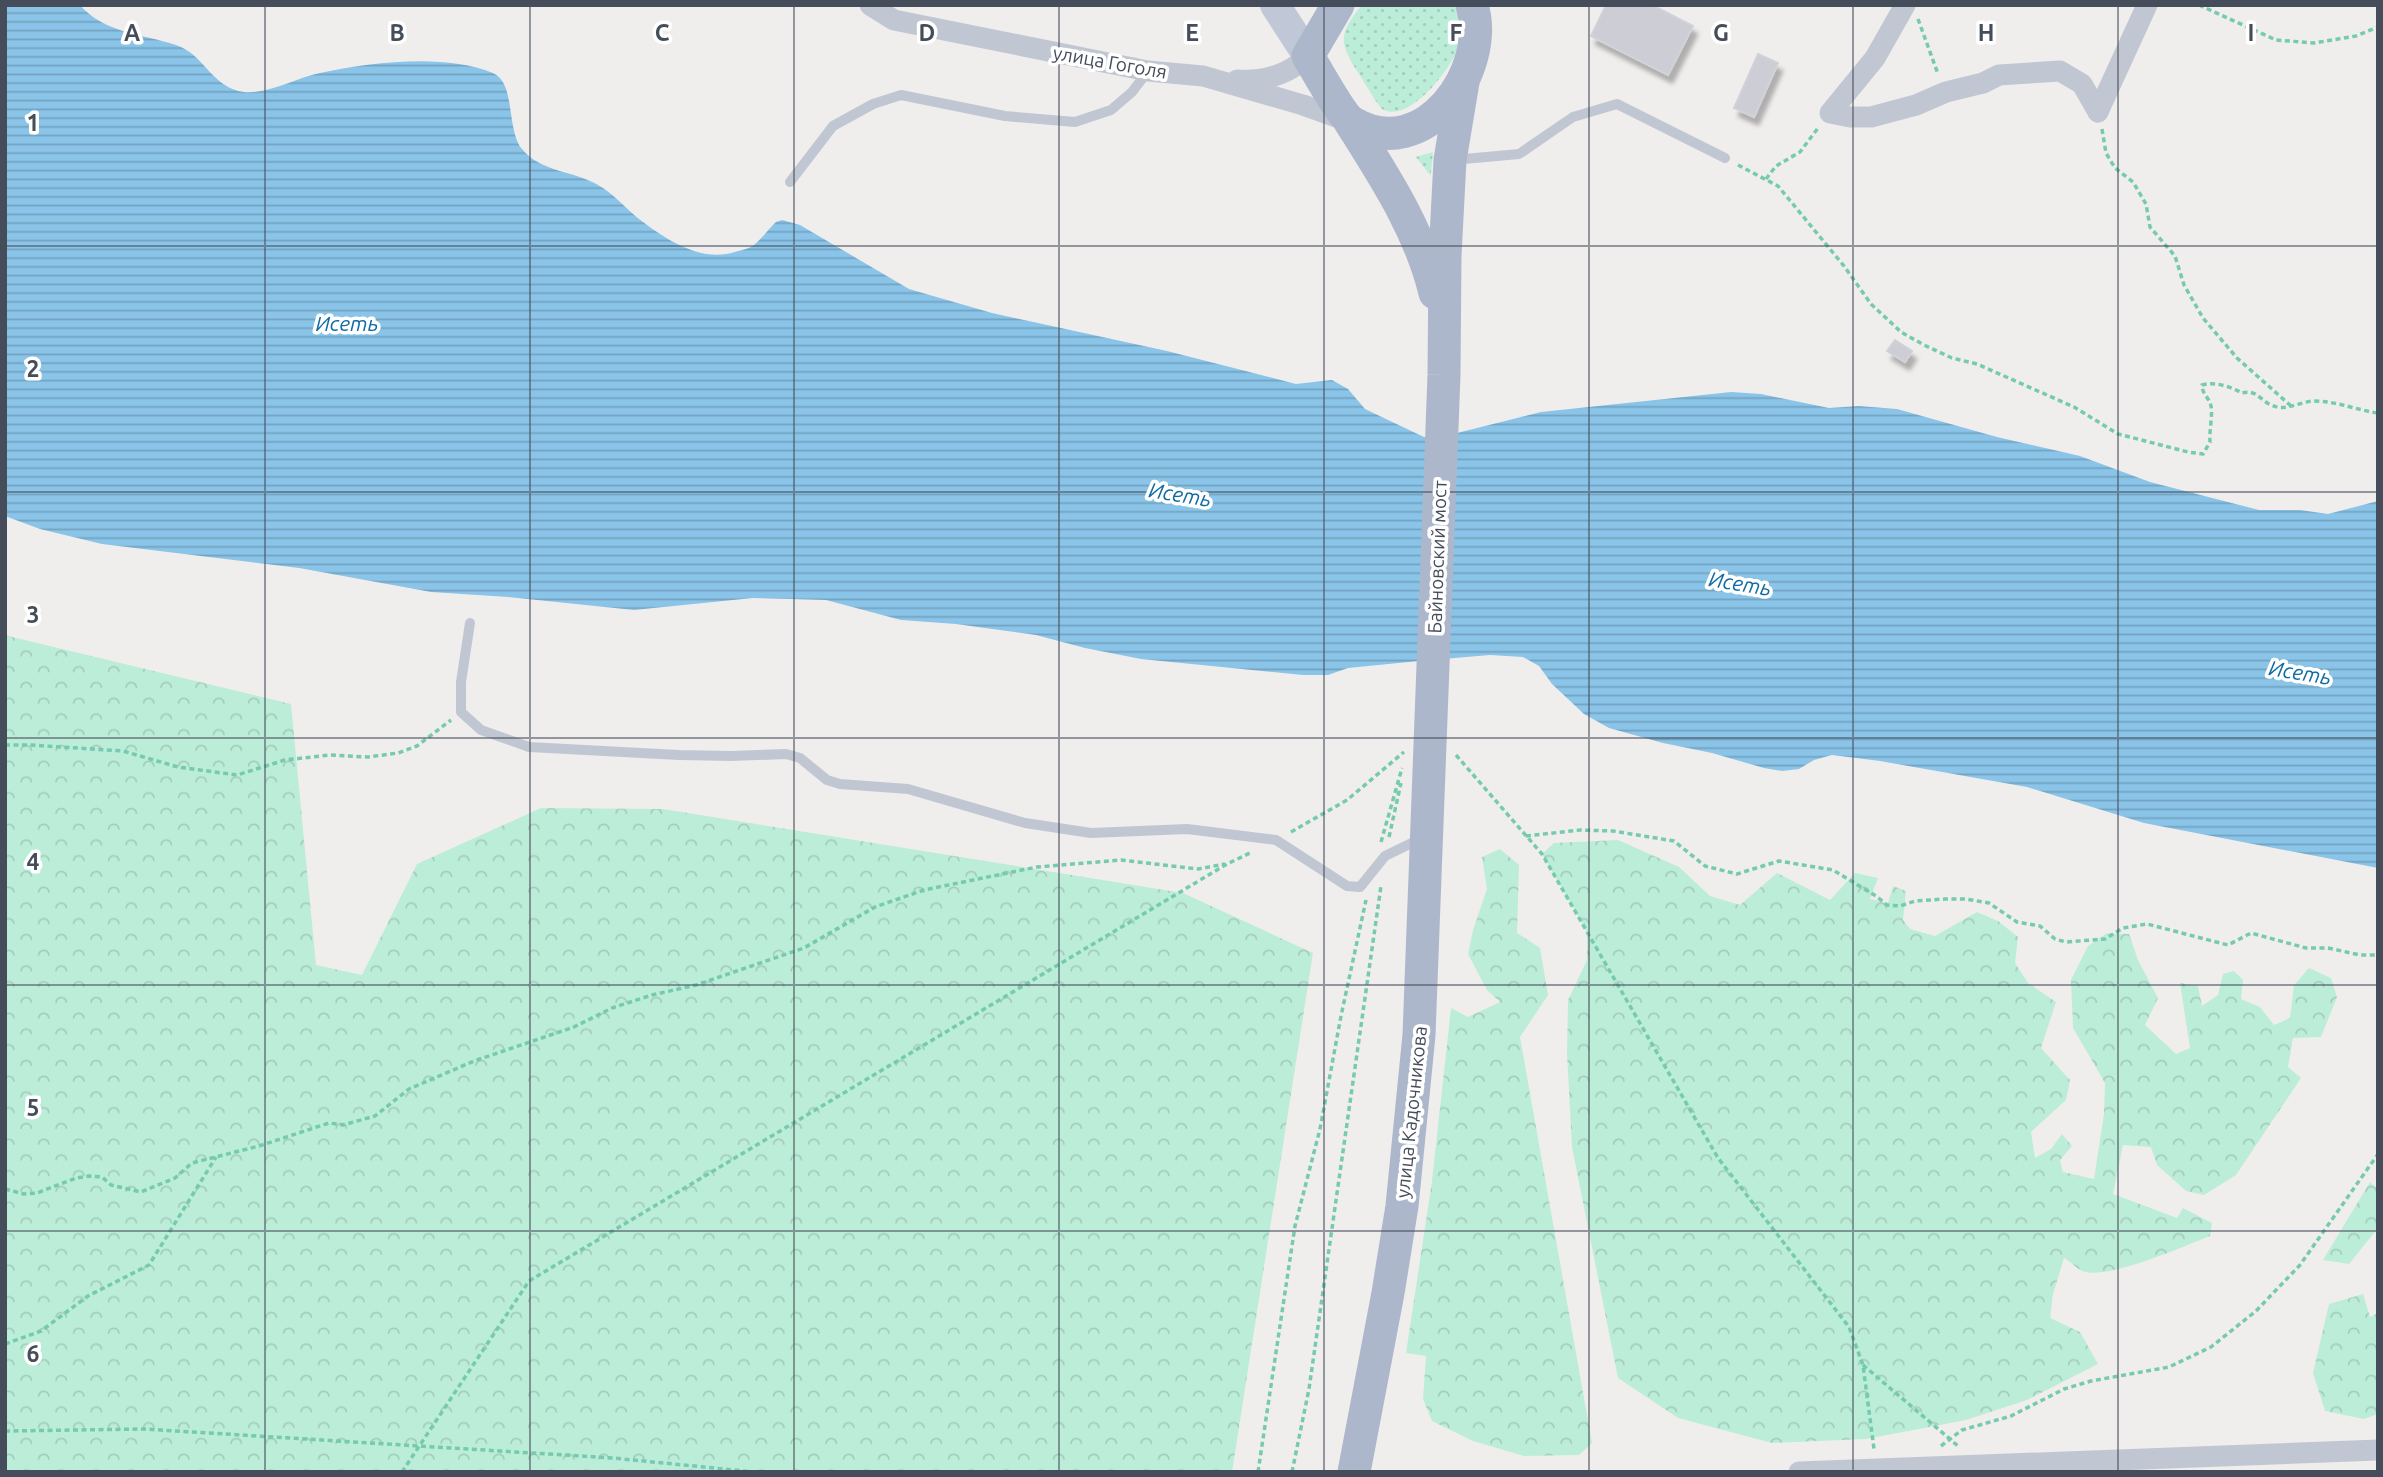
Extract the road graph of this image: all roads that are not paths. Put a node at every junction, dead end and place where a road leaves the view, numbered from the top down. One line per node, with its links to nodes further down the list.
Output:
1 (870, 5): 10 (street, улица Гоголя)
2 (1275, 5): 8 (main road)
3 (1338, 5): 8 (main road)
4 (1472, 5): 9 (main road)
5 (1497, 5): 9 (main road)
6 (2147, 5): 7 (street)
7 (1911, 11)
8 (1308, 55): 11 (street); 12 (main road)
9 (1468, 68): 12 (main road); 14 (main road)
10 (1148, 71): 11 (street, улица Гоголя); 15 (lane)
11 (1203, 76): 12 (street, улица Гоголя)
12 (1350, 122): 16 (main road)
13 (1725, 158): 14 (lane)
14 (1450, 160): 16 (main road)
15 (790, 182)
16 (1444, 370): 18 (main road, Байновский мост)
17 (470, 623): 19 (lane)
18 (1430, 749): 19 (main road, улица Кадочникова)
19 (1427, 835): 21 (main road, улица Кадочникова)
20 (2378, 1450): 22 (street)
21 (1354, 1472)
22 (1799, 1472)

